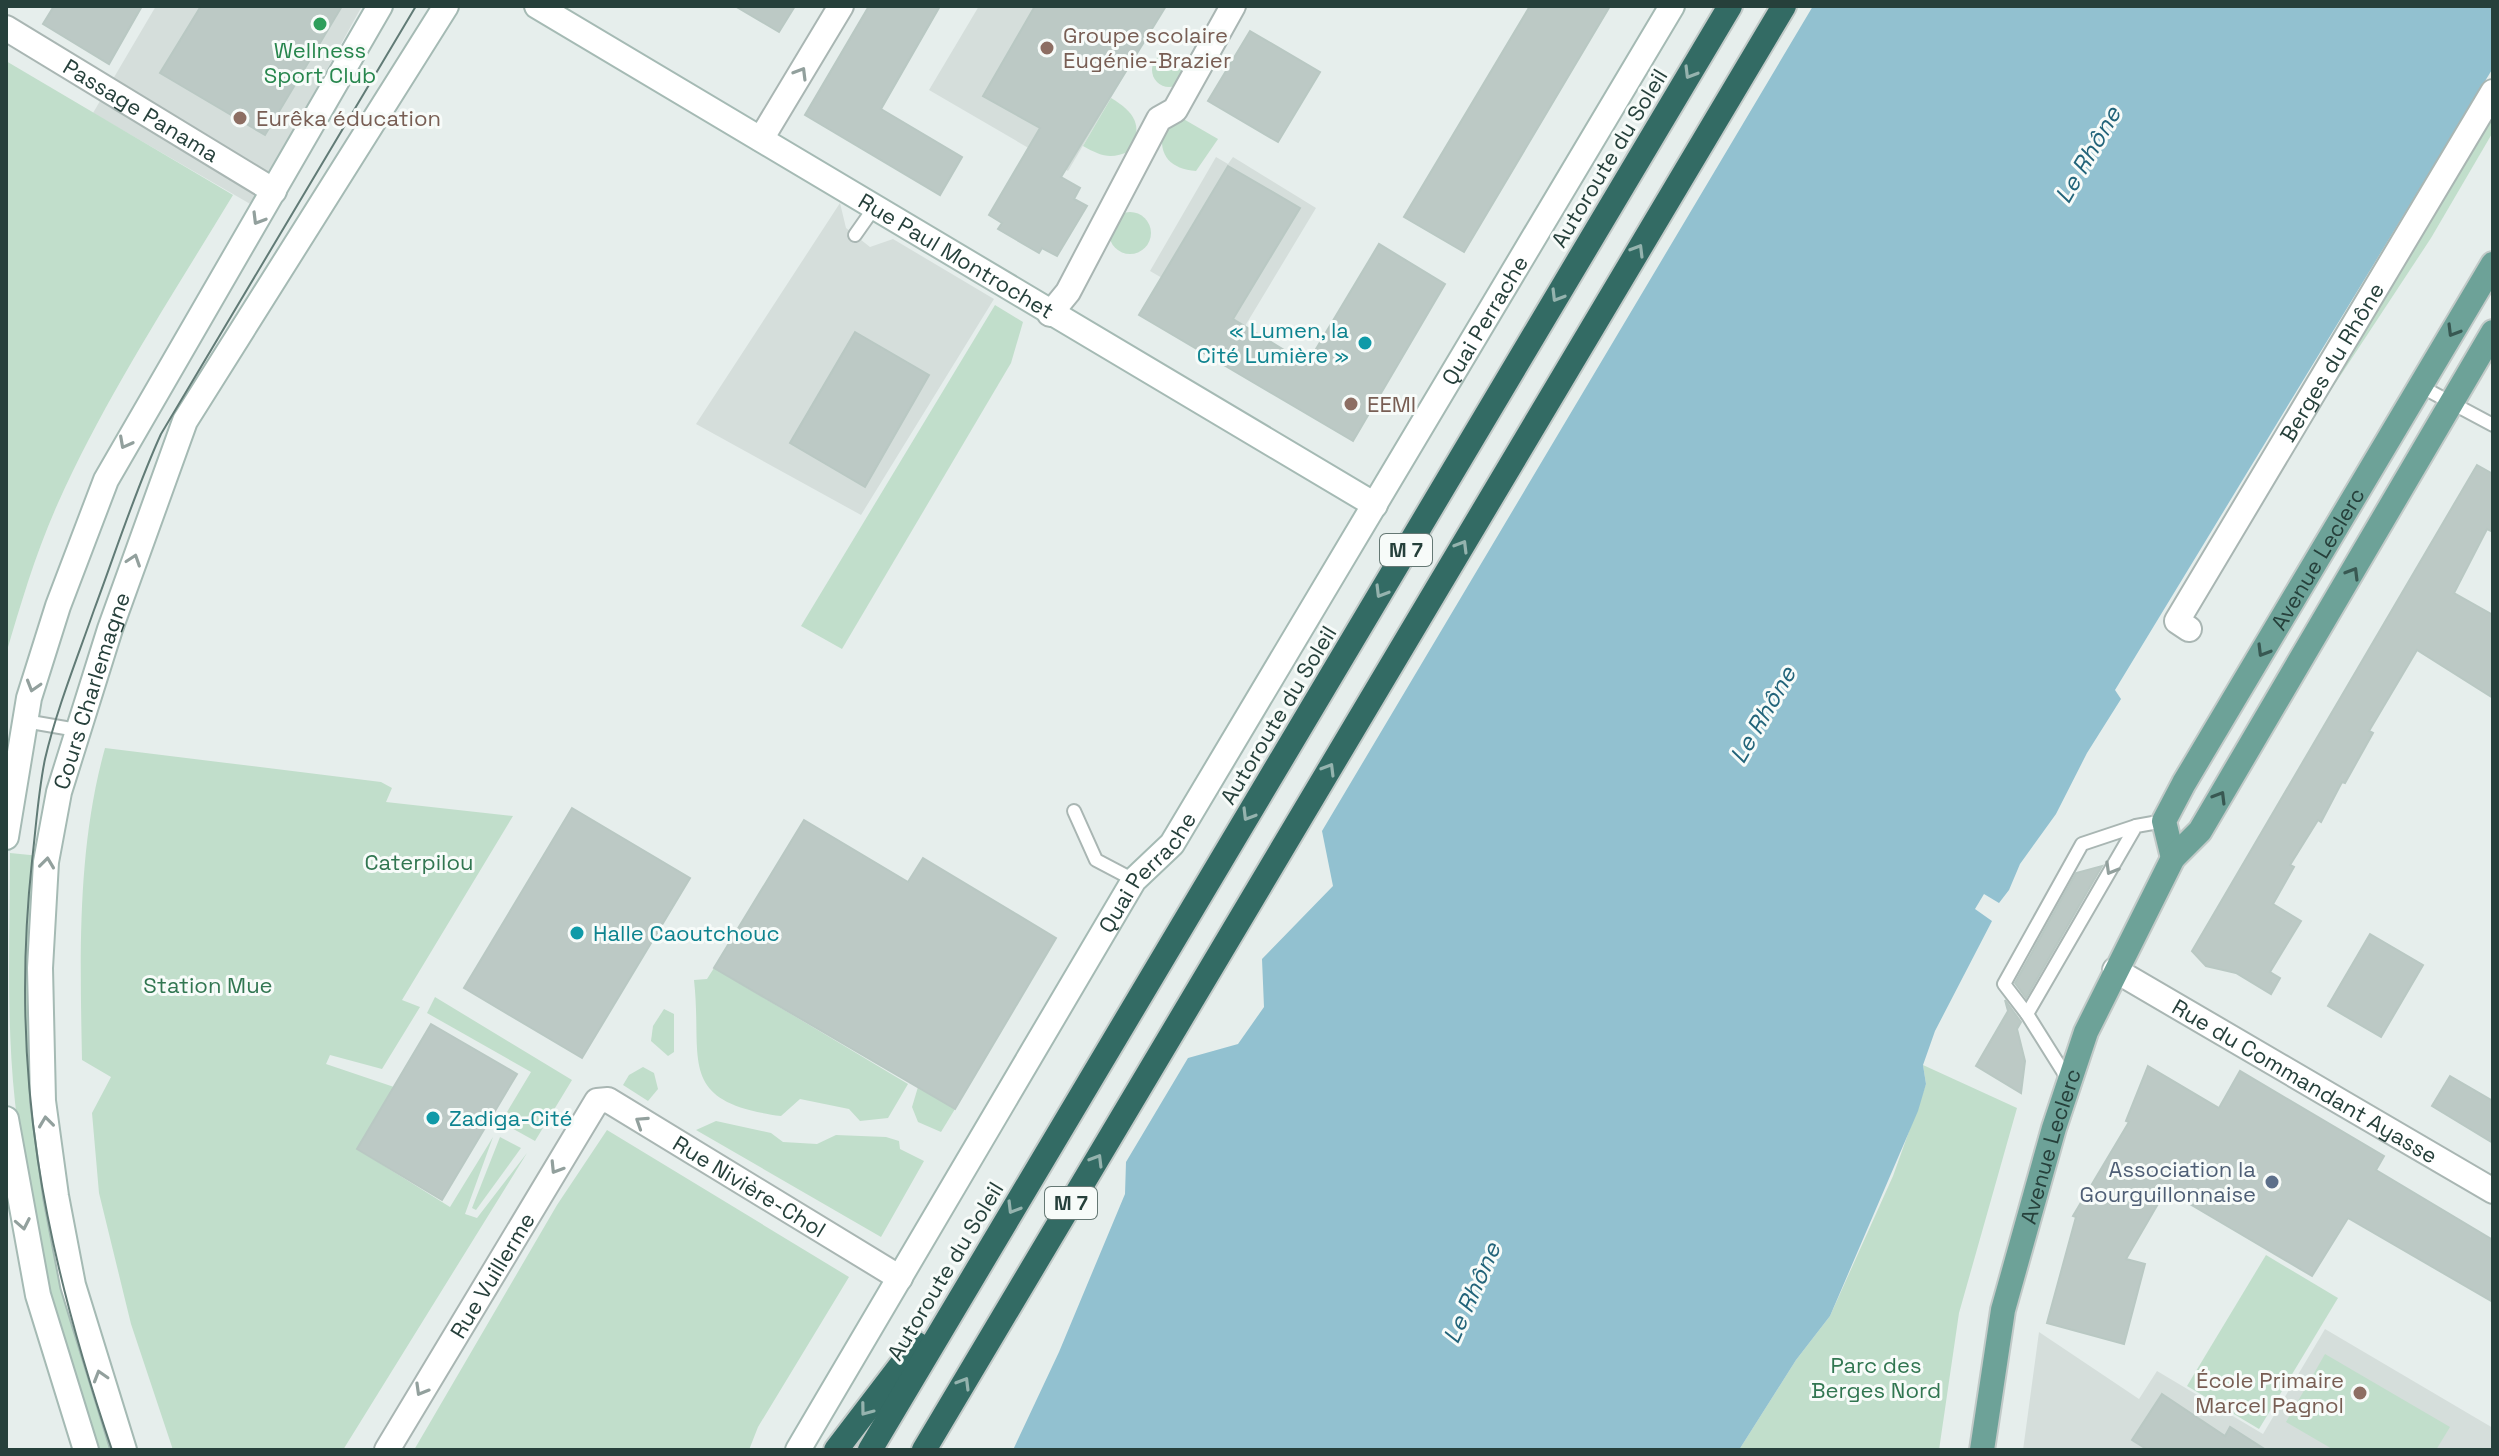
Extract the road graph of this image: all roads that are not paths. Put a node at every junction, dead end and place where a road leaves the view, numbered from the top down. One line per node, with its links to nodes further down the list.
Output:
1 (380, 6): 12 (street)
2 (446, 6): 28 (street, Cours Charlemagne, one-way to 2)
3 (537, 6): 11 (street, Rue Paul Montrochet)
4 (841, 6): 11 (street, one-way to 4)
5 (1233, 6): 16 (street)
6 (1672, 6): 25 (street, Quai Perrache)
7 (1730, 6): 41 (highway, Autoroute du Soleil / M 7, one-way to 41)
8 (1784, 6): 49 (highway, M 7, one-way to 8)
9 (6, 28): 12 (street, Passage Panama)
10 (2493, 92): 26 (street, Berges du Rhône)
11 (761, 139): 13 (street, Rue Paul Montrochet)
12 (274, 191): 27 (street, one-way to 27)
13 (874, 208): 14 (lane); 16 (street, Rue Paul Montrochet)
14 (855, 235)
15 (2493, 264): 18 (main road, Avenue Leclerc, one-way to 18)
16 (1050, 314): 25 (street, Rue Paul Montrochet)
17 (2493, 332): 19 (main road, Avenue Leclerc)
18 (2420, 386): 19 (lane); 21 (main road, Avenue Leclerc)
19 (2451, 403): 20 (lane); 22 (main road, Avenue Leclerc)
20 (2493, 425)
21 (2384, 448): 22 (main road); 23 (main road, Avenue Leclerc)
22 (2415, 467): 24 (main road, Avenue Leclerc)
23 (2365, 480): 24 (main road); 30 (main road, Avenue Leclerc, one-way to 30)
24 (2397, 498): 33 (main road, Avenue Leclerc, one-way to 24)
25 (1375, 505): 34 (street, Quai Perrache)
26 (2189, 629)
27 (25, 721): 28 (lane); 32 (street)
28 (77, 730): 44 (street, Cours Charlemagne, one-way to 28)
29 (1074, 811): 34 (lane)
30 (2164, 821): 31 (lane); 33 (main road)
31 (2136, 826): 36 (lane, one-way to 36); 36 (lane)
32 (6, 837)
33 (2173, 858): 35 (main road, Avenue Leclerc)
34 (1134, 880): 42 (street, Quai Perrache)
35 (2115, 970): 37 (main road, Avenue Leclerc); 40 (street, Rue du Commandant Ayasse)
36 (2027, 1014): 37 (lane)
37 (2070, 1081): 50 (main road, Avenue Leclerc)
38 (597, 1101): 42 (street, Rue Nivière-Chol, one-way to 38); 45 (street, Rue Vuillerme, one-way to 45)
39 (6, 1119): 43 (street, one-way to 43)
40 (2493, 1191)
41 (981, 1259): 47 (highway, one-way to 47); 48 (highway, Autoroute du Soleil / M 7)
42 (900, 1278): 46 (street, Quai Perrache)
43 (86, 1450)
44 (124, 1450)
45 (387, 1450)
46 (798, 1450)
47 (836, 1450)
48 (870, 1450)
49 (924, 1450)
50 (1982, 1450)

